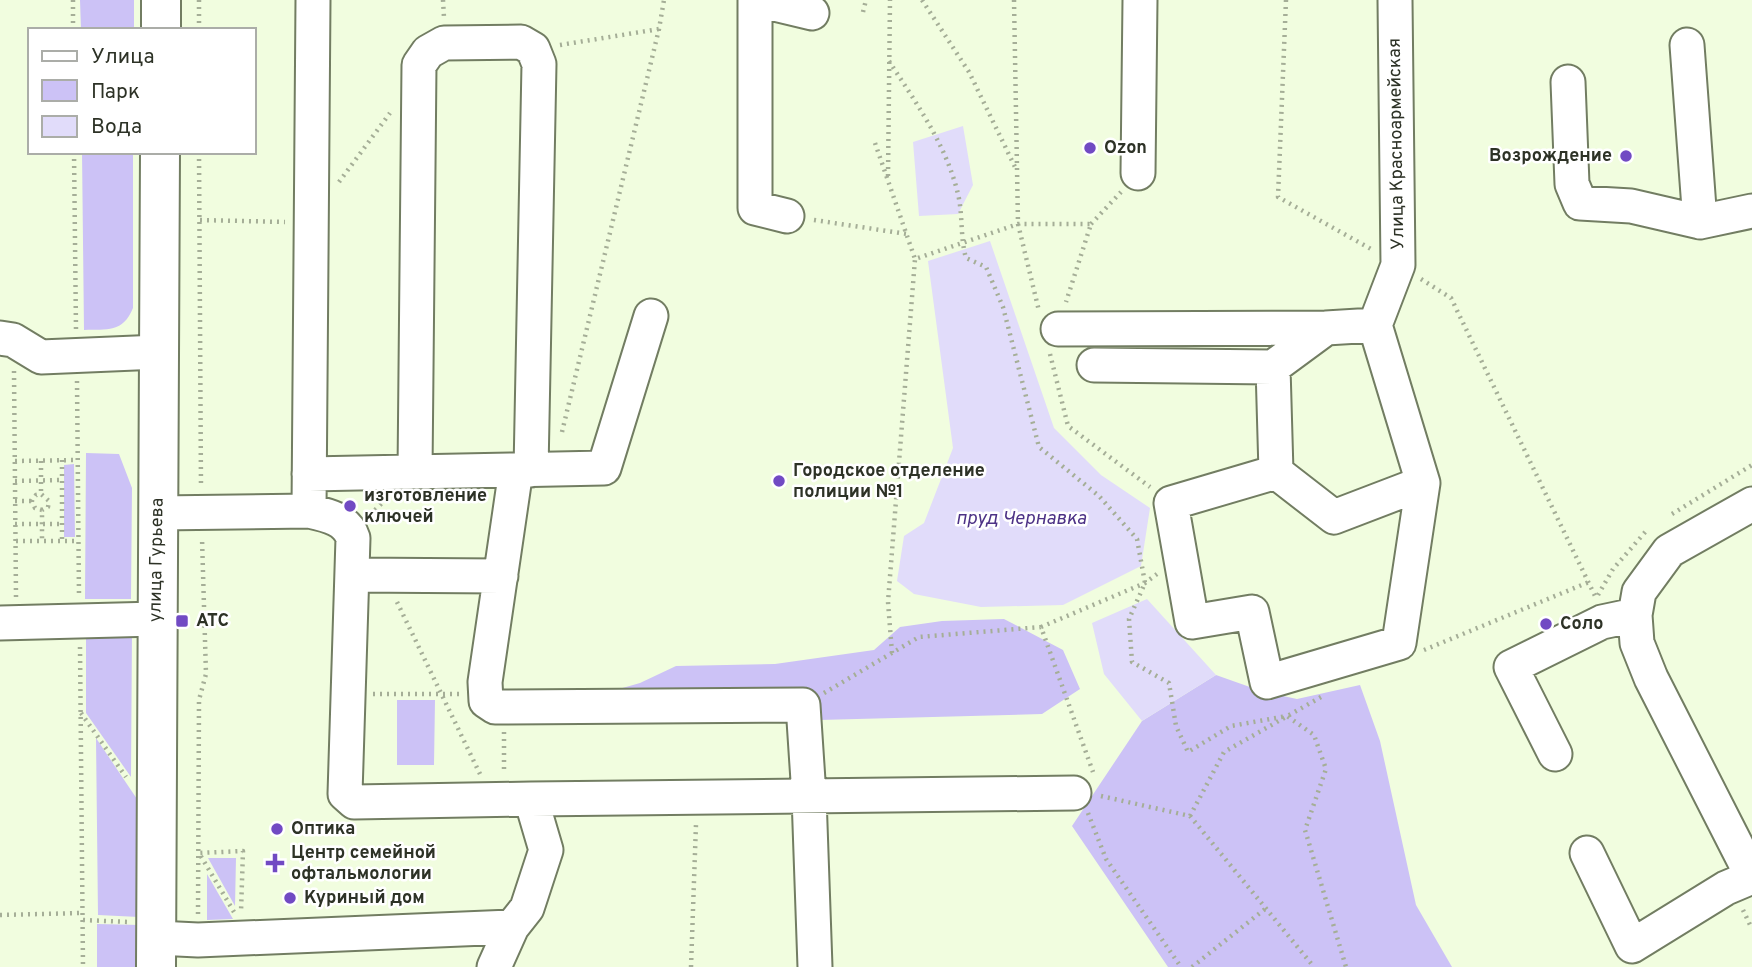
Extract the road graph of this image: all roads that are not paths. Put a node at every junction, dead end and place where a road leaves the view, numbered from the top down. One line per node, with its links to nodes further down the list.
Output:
1 (162, 0): 7 (main road)
2 (313, 0): 26 (street)
3 (756, 0): 6 (street); 13 (street)
4 (1140, 0): 11 (street)
5 (1395, 0): 16 (street, Улица Красноармейская)
6 (812, 13)
7 (161, 28)
8 (1687, 45): 14 (street)
9 (1569, 82): 14 (street)
10 (160, 154): 20 (main road, улица Гурьева)
11 (1138, 173)
12 (1752, 211): 14 (street)
13 (787, 216)
14 (1700, 222)
15 (651, 316): 23 (street)
16 (1375, 325): 17 (street); 27 (street)
17 (1326, 328): 18 (street); 22 (street)
18 (1049, 331)
19 (7, 339): 20 (street)
20 (159, 352): 30 (main road, улица Гурьева)
21 (1094, 365): 22 (street)
22 (1273, 367): 25 (street)
23 (533, 469): 24 (street); 24 (street); 32 (street)
24 (415, 472): 26 (street)
25 (1276, 472): 27 (street); 27 (street)
26 (309, 474): 29 (street)
27 (1423, 483)
28 (1752, 504): 33 (street)
29 (309, 511): 30 (street); 31 (street)
30 (158, 513): 34 (main road, улица Гурьева)
31 (368, 575): 32 (street); 39 (street)
32 (501, 576): 38 (street)
33 (1635, 615): 36 (street); 41 (street)
34 (156, 620): 35 (street); 43 (main road, улица Гурьева)
35 (8, 623)
36 (1555, 754)
37 (1086, 794): 38 (street)
38 (809, 796): 39 (street); 45 (street)
39 (512, 799): 42 (street)
40 (1587, 853): 41 (street)
41 (1752, 876)
42 (512, 926): 43 (street); 44 (street)
43 (157, 953)
44 (494, 967)
45 (814, 967)

